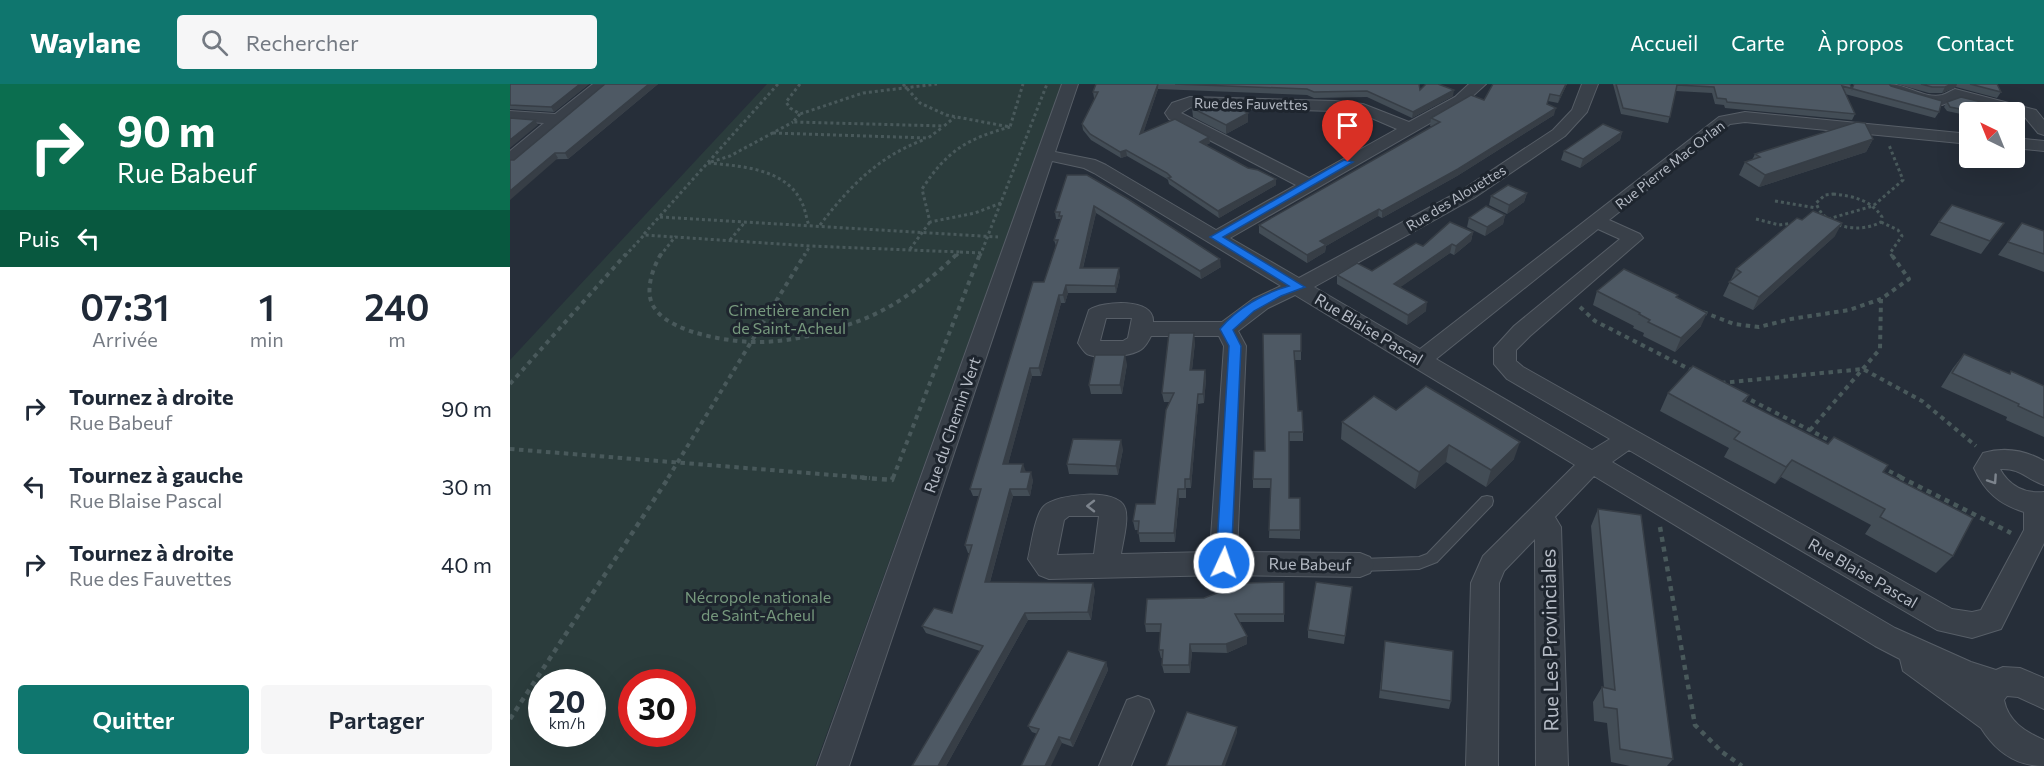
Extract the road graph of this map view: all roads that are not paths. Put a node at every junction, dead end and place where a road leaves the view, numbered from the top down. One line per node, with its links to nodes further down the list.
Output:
1 (602, 84): 8 (street)
2 (1070, 84): 15 (street, Rue du Chemin Vert)
3 (1478, 84): 9 (street)
4 (1590, 84): 20 (street, Rue des Alouettes)
5 (1894, 87): 6 (street)
6 (1957, 89): 10 (street)
7 (510, 116): 8 (street)
8 (558, 119): 13 (street)
9 (1410, 128): 17 (street); 17 (street, Rue des Fauvettes)
10 (2044, 130)
11 (1959, 138): 18 (street, Rue Pierre Mac Orlan)
12 (2025, 144): 14 (street)
13 (518, 145): 16 (street)
14 (2044, 146)
15 (1046, 155): 19 (street, Rue Blaise Pascal); 40 (street, Rue du Chemin Vert)
16 (510, 159)
17 (1306, 184): 19 (street)
18 (1598, 222): 21 (street, Rue Pierre Mac Orlan); 24 (street)
19 (1215, 237): 20 (street, Rue Blaise Pascal)
20 (1299, 287): 23 (street); 25 (street, Rue Blaise Pascal)
21 (1484, 310): 24 (street); 25 (street, Rue Pierre Mac Orlan)
22 (1143, 329): 23 (street)
23 (1227, 329): 32 (street)
24 (1522, 331): 26 (street, Rue Blaise Pascal)
25 (1420, 360): 27 (street, Rue Blaise Pascal)
26 (1629, 438): 27 (street); 30 (street, Rue Blaise Pascal)
27 (1592, 463): 31 (street, Rue Les Provinciales); 35 (street, Rue Blaise Pascal)
28 (2044, 475): 30 (street, one-way to 30)
29 (1487, 501): 34 (lane)
30 (2040, 503)
31 (1539, 517): 42 (street, Rue Les Provinciales); 43 (street, Rue Les Provinciales)
32 (1224, 563): 33 (street, Rue Babeuf); 34 (street, Rue Babeuf)
33 (1106, 565)
34 (1360, 565)
35 (1885, 637): 36 (street, Rue Blaise Pascal); 38 (street, Rue Blaise Pascal)
36 (2027, 684): 38 (street)
37 (1138, 711): 41 (street)
38 (2000, 728): 39 (street, Rue Blaise Pascal); 44 (street)
39 (2044, 756)
40 (833, 766)
41 (1115, 766)
42 (1482, 766)
43 (1552, 766)
44 (2026, 766)

